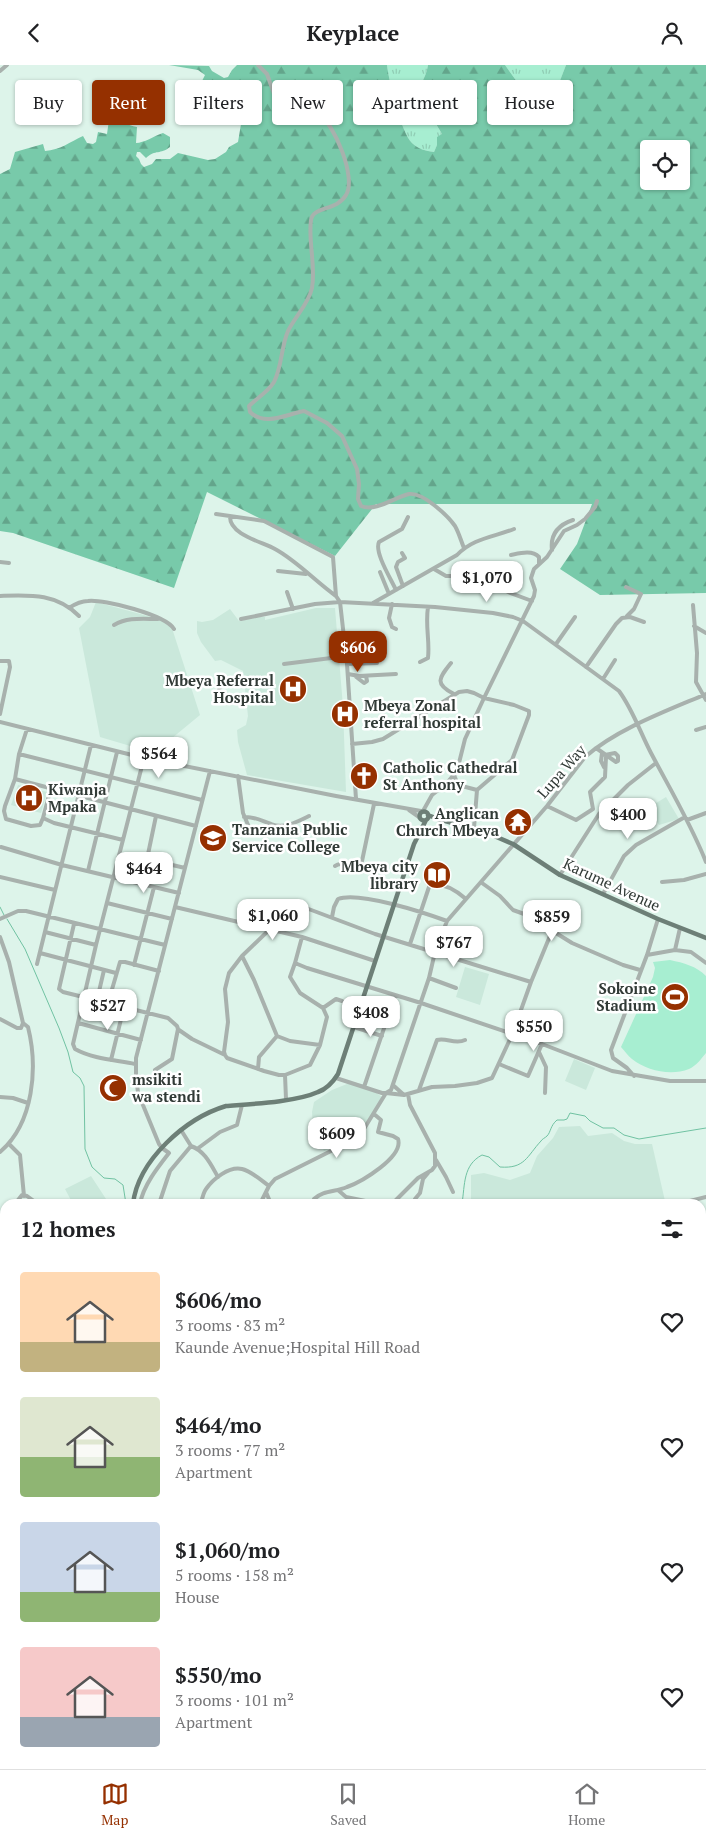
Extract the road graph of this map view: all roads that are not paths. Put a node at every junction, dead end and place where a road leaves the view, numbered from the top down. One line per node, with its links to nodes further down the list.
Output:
1 (7, 65): 3 (street)
2 (258, 65): 10 (street)
3 (0, 71)
4 (597, 501): 11 (street)
5 (216, 514): 6 (street)
6 (230, 517): 20 (street); 28 (street)
7 (408, 517): 24 (street)
8 (573, 520): 11 (street)
9 (514, 529): 10 (street)
10 (464, 548): 17 (street)
11 (552, 550): 16 (street)
12 (402, 553): 22 (street)
13 (511, 555): 16 (street)
14 (0, 562): 15 (street)
15 (9, 563)
16 (539, 564): 30 (street)
17 (434, 569): 21 (street); 22 (street)
18 (278, 571): 20 (street)
19 (380, 572): 27 (street)
20 (307, 574): 28 (street)
21 (453, 576)
22 (403, 586): 24 (street)
23 (626, 587): 40 (street)
24 (396, 590): 27 (street)
25 (508, 592): 30 (street)
26 (287, 593): 37 (street)
27 (387, 595): 32 (street); 33 (street)
28 (336, 596): 31 (street)
29 (0, 597): 36 (street)
30 (532, 601): 43 (street)
31 (340, 602): 32 (street); 37 (street); 51 (street)
32 (373, 603): 33 (street)
33 (391, 604): 35 (street); 48 (street)
34 (693, 605): 46 (street)
35 (428, 607): 43 (street); 55 (street)
36 (70, 608): 38 (street); 41 (street)
37 (293, 609): 42 (street)
38 (79, 617)
39 (575, 617): 50 (street)
40 (625, 617): 44 (street); 59 (street)
41 (160, 619): 45 (street); 47 (street)
42 (241, 619)
43 (523, 621): 50 (street); 69 (street)
44 (644, 622)
45 (114, 625)
46 (694, 626): 49 (street); 70 (street)
47 (174, 629)
48 (396, 629)
49 (706, 633)
50 (556, 644): 59 (street)
51 (347, 656): 57 (street); 58 (street)
52 (615, 660): 64 (street)
53 (0, 661): 66 (street)
54 (377, 663): 58 (street)
55 (420, 663)
56 (451, 663): 67 (street)
57 (284, 664)
58 (348, 664): 60 (street)
59 (586, 667): 64 (street)
60 (348, 674): 62 (street); 77 (street)
61 (396, 674): 63 (street)
62 (355, 676): 63 (street); 63 (street)
63 (366, 676)
64 (603, 679): 73 (street)
65 (220, 687): 68 (street)
66 (2, 690): 71 (street)
67 (454, 694): 69 (street); 77 (street)
68 (217, 696)
69 (484, 697): 86 (street); 94 (street)
70 (705, 697): 73 (street, Lupa Way)
71 (0, 714)
72 (0, 722): 75 (street)
73 (637, 725): 79 (street, Lupa Way); 83 (street)
74 (706, 727): 76 (street)
75 (27, 729): 78 (street); 81 (street)
76 (696, 730)
77 (352, 744): 96 (street)
78 (91, 745): 80 (street); 84 (street)
79 (596, 748): 100 (street, Lupa Way); 100 (street)
80 (117, 752): 82 (street); 88 (street)
81 (19, 754): 84 (street); 89 (street)
82 (144, 758): 85 (street); 90 (street)
83 (656, 763): 108 (street); 123 (street)
84 (85, 771): 88 (street); 95 (street)
85 (210, 771): 87 (street); 97 (street)
86 (454, 775): 91 (street); 92 (street)
87 (238, 776): 96 (street); 106 (street)
88 (111, 777): 90 (street); 98 (street)
89 (15, 779): 93 (street); 107 (street)
90 (138, 784): 97 (street); 101 (street)
91 (443, 786): 92 (street); 104 (street)
92 (462, 787): 94 (street)
93 (51, 788): 95 (street); 107 (street)
94 (477, 790): 111 (street)
95 (79, 795): 98 (street); 110 (street)
96 (356, 799): 99 (street)
97 (202, 800): 109 (street)
98 (105, 802): 101 (street); 113 (street)
99 (374, 804): 104 (street); 119 (street)
100 (547, 805): 115 (street, Lupa Way)
101 (131, 809): 103 (street); 114 (street)
102 (706, 813): 108 (street)
103 (156, 815): 109 (street); 120 (street)
104 (424, 815): 111 (main road, Karume Avenue); 134 (main road)
105 (308, 816): 106 (street)
106 (244, 817): 112 (street)
107 (43, 818): 110 (street)
108 (686, 819): 117 (street); 131 (street)
109 (196, 826): 120 (street)
110 (71, 827): 113 (street); 118 (street)
111 (474, 828): 115 (main road, Karume Avenue)
112 (251, 832)
113 (97, 834): 114 (street); 121 (street)
114 (123, 840): 125 (street)
115 (513, 843): 123 (main road, Karume Avenue); 127 (street, Lupa Way)
116 (1, 847): 118 (street)
117 (706, 863)
118 (62, 865): 121 (street); 129 (street)
119 (335, 866)
120 (185, 868): 130 (street)
121 (88, 871): 125 (street)
122 (706, 873): 126 (street)
123 (560, 875): 131 (main road, Karume Avenue)
124 (0, 877): 129 (street)
125 (113, 877): 128 (street); 133 (street)
126 (662, 882)
127 (482, 883): 132 (street, Lupa Way); 149 (street)
128 (154, 887): 130 (street); 137 (street)
129 (55, 890): 139 (street)
130 (178, 893): 135 (street)
131 (603, 894): 143 (main road, Karume Avenue)
132 (466, 899): 138 (street); 144 (street, Lupa Way)
133 (107, 903): 137 (street); 147 (street)
134 (394, 905): 138 (street); 140 (street); 151 (main road)
135 (175, 907): 142 (street); 148 (street)
136 (306, 908): 140 (street)
137 (148, 913): 142 (street); 156 (street)
138 (420, 913): 144 (street); 157 (street)
139 (49, 916): 141 (street); 145 (street); 150 (street)
140 (332, 917): 151 (street)
141 (0, 919)
142 (172, 919): 159 (street)
143 (658, 919): 146 (main road, Karume Avenue); 163 (street)
144 (447, 921): 161 (street, Lupa Way)
145 (74, 924): 147 (street); 155 (street)
146 (680, 928): 154 (main road, Karume Avenue); 160 (street)
147 (100, 930): 156 (street); 158 (street)
148 (269, 930): 153 (street); 164 (street)
149 (552, 931): 173 (street); 177 (street)
150 (45, 932): 155 (street); 162 (street)
151 (383, 936): 157 (street); 166 (main road)
152 (0, 937): 190 (street)
153 (302, 937): 166 (street); 167 (street)
154 (706, 937)
155 (70, 938): 158 (street); 165 (street)
156 (141, 940): 159 (street); 170 (street)
157 (410, 944): 161 (street)
158 (96, 945): 171 (street)
159 (165, 945): 174 (street)
160 (675, 950): 163 (street); 168 (street)
161 (435, 952): 176 (street, Lupa Way); 177 (street)
162 (40, 953): 165 (street); 169 (street)
163 (647, 955): 173 (street)
164 (242, 956): 196 (street); 203 (street)
165 (65, 960): 171 (street); 181 (street)
166 (375, 961): 178 (main road)
167 (295, 963): 178 (street); 187 (street)
168 (706, 963)
169 (37, 964)
170 (134, 965): 174 (street); 175 (street)
171 (90, 966): 172 (street); 181 (street)
172 (104, 970): 175 (street); 182 (street)
173 (640, 970): 210 (street)
174 (159, 971): 188 (street)
175 (116, 973): 184 (street)
176 (429, 978): 179 (street); 185 (street, Lupa Way)
177 (531, 982): 195 (street)
178 (367, 986): 180 (street); 192 (main road)
179 (456, 988)
180 (395, 996): 185 (street); 197 (street)
181 (83, 997): 182 (street); 191 (street)
182 (97, 1000): 184 (street)
183 (342, 1001): 187 (street)
184 (108, 1003): 186 (street)
185 (421, 1003): 195 (street); 213 (street, Lupa Way)
186 (124, 1007): 188 (street); 194 (street)
187 (323, 1008): 200 (street)
188 (147, 1013): 193 (street); 198 (street)
189 (0, 1019): 190 (street)
190 (23, 1023): 221 (street)
191 (78, 1023): 194 (street); 204 (street)
192 (354, 1027): 197 (street); 211 (main road)
193 (178, 1029): 203 (street); 208 (street)
194 (118, 1034): 198 (street); 204 (street)
195 (512, 1035): 201 (street); 206 (street)
196 (277, 1036): 200 (street); 207 (street)
197 (382, 1036): 214 (street)
198 (141, 1040): 205 (street)
199 (465, 1040): 215 (street)
200 (320, 1045): 209 (street)
201 (542, 1045): 202 (street); 210 (street)
202 (539, 1052): 206 (street); 217 (street)
203 (225, 1055): 207 (street)
204 (112, 1060): 205 (street)
205 (135, 1064): 227 (street)
206 (499, 1064): 215 (street)
207 (258, 1069): 209 (street)
208 (155, 1070)
209 (284, 1075): 220 (street)
210 (634, 1076): 212 (street)
211 (336, 1078): 214 (street); 220 (main road)
212 (706, 1081)
213 (394, 1086): 216 (street); 218 (street)
214 (364, 1087): 216 (street)
215 (419, 1090): 218 (street)
216 (386, 1093): 218 (street); 223 (street)
217 (545, 1093)
218 (406, 1095): 230 (street)
219 (0, 1097): 221 (street)
220 (286, 1099): 222 (main road)
221 (28, 1103): 225 (street)
222 (242, 1105): 224 (main road); 228 (street)
223 (374, 1114): 233 (street); 234 (street)
224 (181, 1130): 226 (street); 227 (main road)
225 (10, 1144): 229 (street); 237 (street)
226 (191, 1146): 228 (street); 242 (street)
227 (162, 1149): 240 (main road); 241 (street)
228 (197, 1149): 232 (street)
229 (0, 1152)
230 (436, 1160): 231 (street); 236 (street)
231 (428, 1173): 248 (street); 249 (street)
232 (218, 1177): 233 (street); 243 (street)
233 (269, 1186): 235 (street)
234 (338, 1190): 246 (street); 247 (street)
235 (266, 1192): 244 (street); 245 (street)
236 (453, 1192)
237 (24, 1196): 238 (street); 239 (street)
238 (19, 1199)
239 (29, 1199)
240 (134, 1199)
241 (141, 1199)
242 (161, 1199)
243 (203, 1199)
244 (262, 1199)
245 (270, 1199)
246 (314, 1199)
247 (356, 1199)
248 (397, 1199)
249 (415, 1199)

